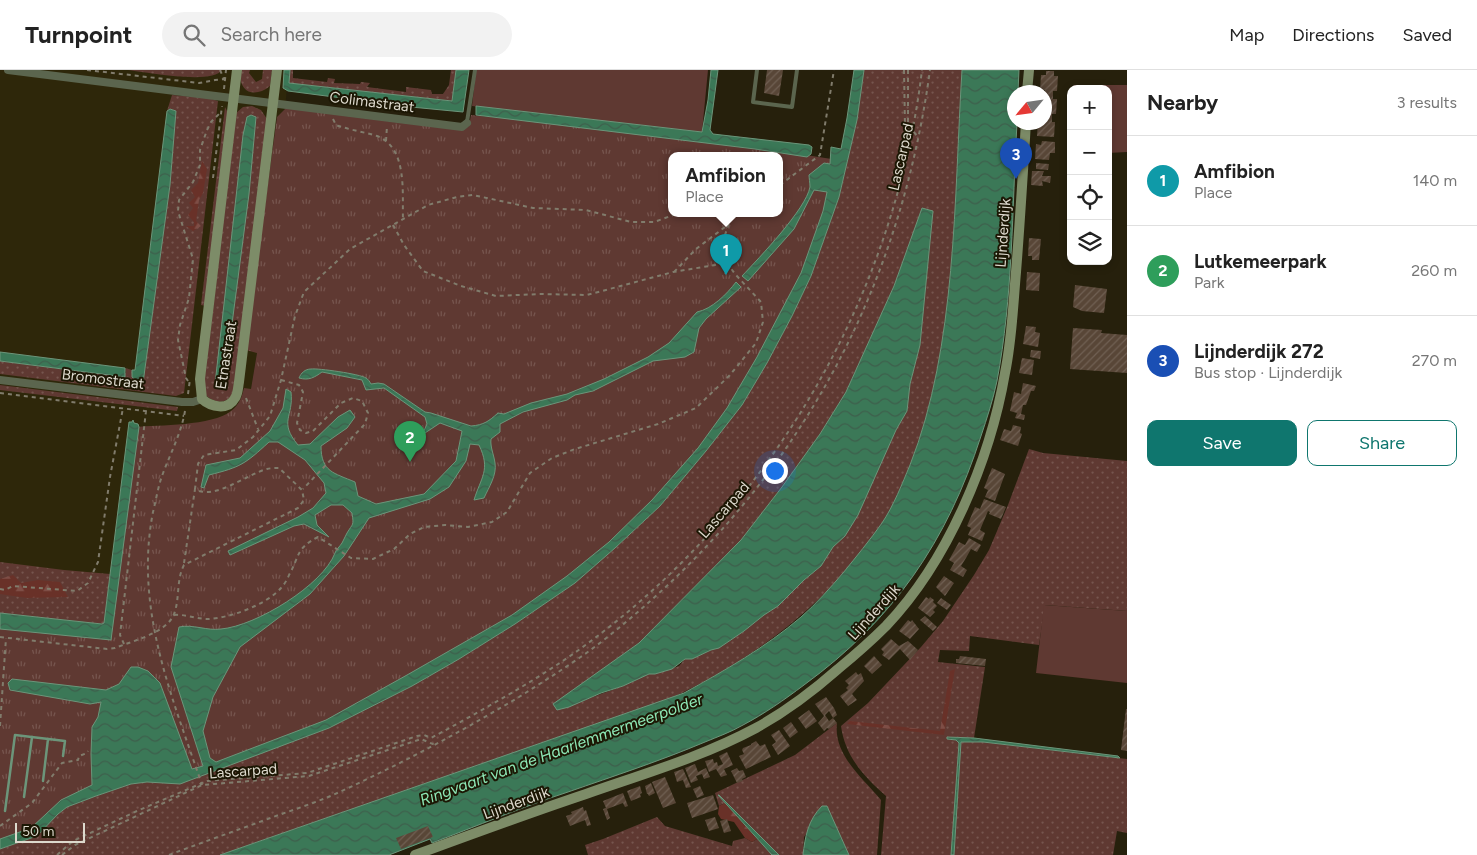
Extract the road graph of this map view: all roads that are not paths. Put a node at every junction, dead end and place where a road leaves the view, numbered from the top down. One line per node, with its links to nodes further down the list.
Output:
1 (8, 70): 9 (street)
2 (237, 70): 9 (street, Etnastraat)
3 (277, 70): 10 (street, Etnastraat)
4 (475, 70): 11 (lane)
5 (757, 70): 6 (lane)
6 (797, 70)
7 (1029, 70): 8 (street)
8 (1028, 85)
9 (234, 98): 10 (street, Colimastraat); 14 (street, Etnastraat)
10 (273, 104): 11 (street, Colimastraat); 14 (street, Etnastraat)
11 (467, 124)
12 (1026, 130): 15 (street, Lijnderdijk)
13 (0, 380): 14 (street, Bromostraat)
14 (202, 399)
15 (415, 855)

